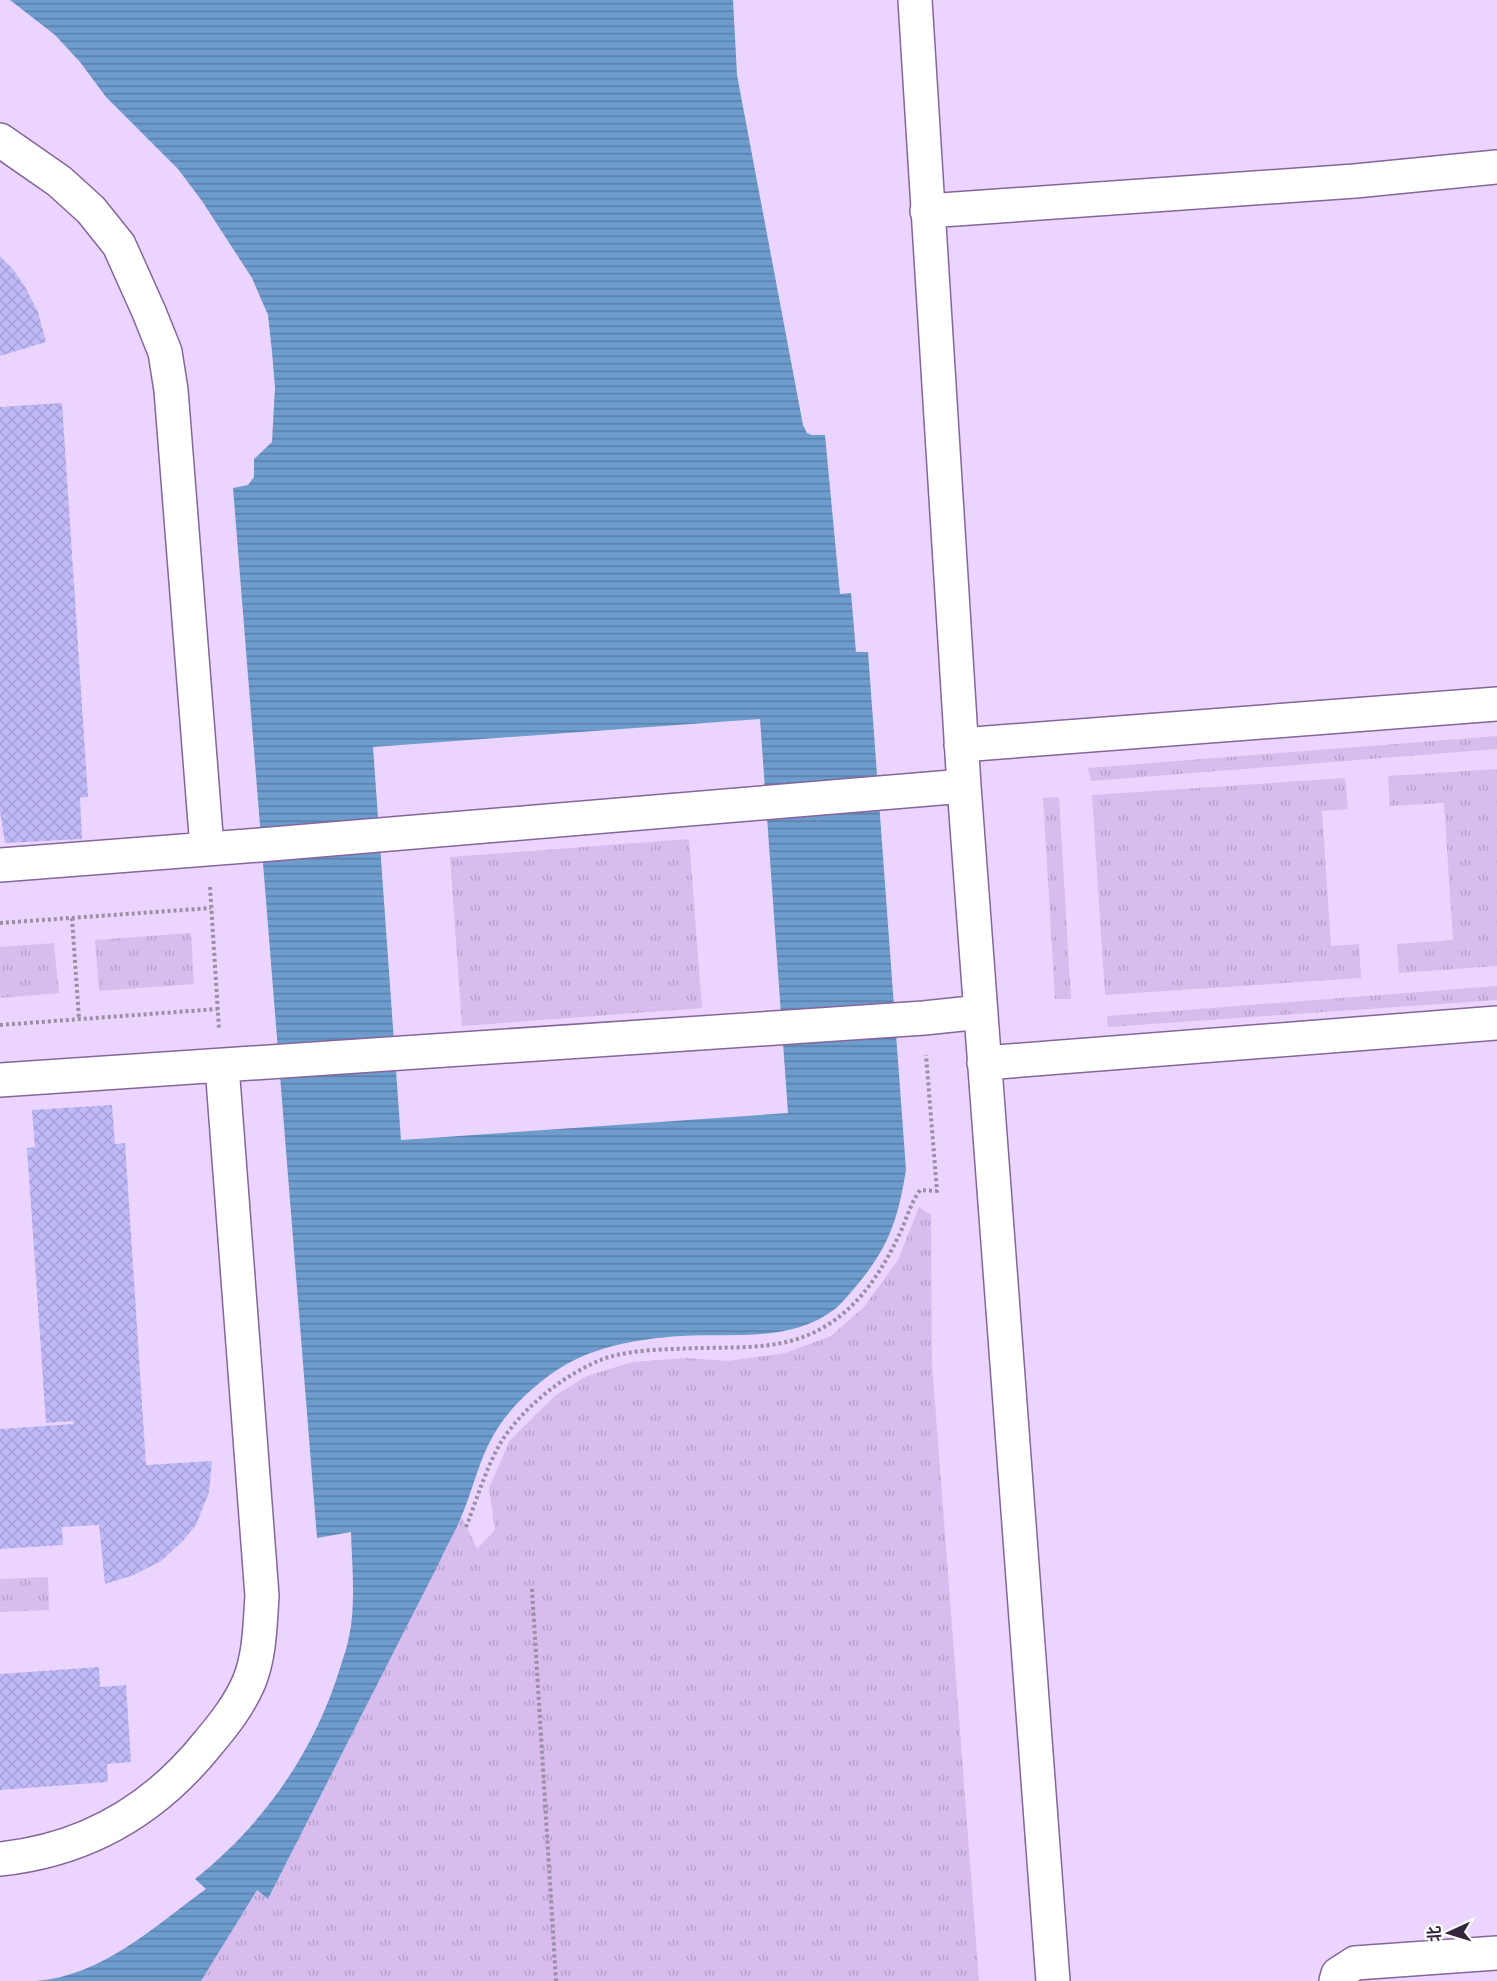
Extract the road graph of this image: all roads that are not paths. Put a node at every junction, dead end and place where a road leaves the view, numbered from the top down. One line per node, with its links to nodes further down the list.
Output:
1 (915, 0): 4 (lane)
2 (0, 140): 8 (lane)
3 (1497, 167): 4 (lane)
4 (927, 211): 6 (lane)
5 (1497, 704): 6 (lane)
6 (962, 745): 7 (lane)
7 (964, 786): 8 (lane); 10 (lane)
8 (207, 848): 9 (lane)
9 (0, 865)
10 (981, 1012): 12 (lane); 13 (lane)
11 (1497, 1023): 12 (lane)
12 (984, 1063): 18 (lane)
13 (222, 1066): 14 (lane); 15 (lane)
14 (0, 1080)
15 (0, 1859)
16 (1497, 1953): 17 (lane)
17 (1420, 1970): 19 (lane)
18 (1053, 1981)
19 (1336, 1981)

